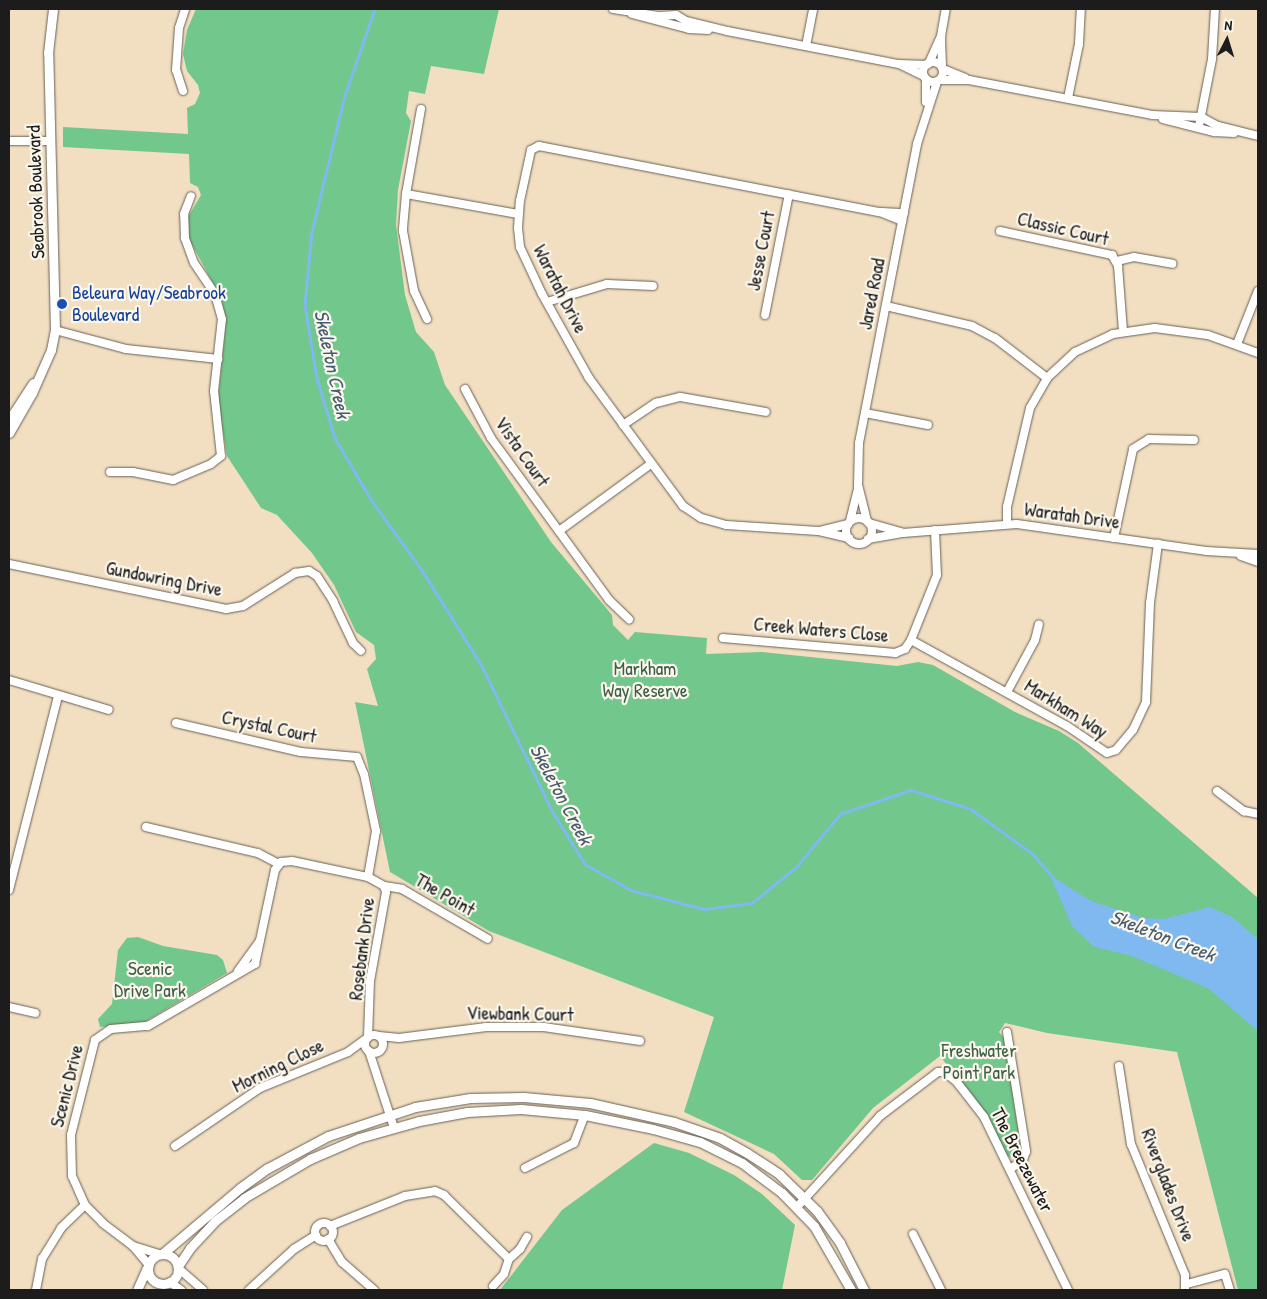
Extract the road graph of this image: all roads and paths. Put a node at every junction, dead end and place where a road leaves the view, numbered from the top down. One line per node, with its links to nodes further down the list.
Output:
1 (52, 9): 26 (street, Seabrook Boulevard)
2 (185, 9): 17 (street)
3 (613, 9): 8 (street)
4 (813, 9): 10 (street)
5 (946, 9): 9 (street)
6 (1081, 9): 18 (street)
7 (1215, 9): 22 (street)
8 (676, 15): 10 (street)
9 (941, 36): 12 (street, Jared Road); 13 (street, Jared Road)
10 (806, 46): 11 (street)
11 (899, 64): 12 (street); 14 (street)
12 (928, 64): 13 (street); 14 (street, Jared Road)
13 (943, 68): 15 (street); 16 (street, Jared Road)
14 (925, 77): 16 (street); 20 (street, Jared Road)
15 (969, 80): 16 (street); 18 (street)
16 (939, 81): 20 (street, Jared Road)
17 (183, 91)
18 (1068, 98): 21 (street)
19 (421, 109): 28 (street)
20 (926, 109): 32 (street, Jared Road)
21 (1152, 115): 22 (street); 23 (street)
22 (1201, 117): 23 (street); 24 (street)
23 (1199, 126): 24 (street)
24 (1249, 134): 25 (street)
25 (1258, 136)
26 (51, 140): 27 (street); 42 (street, Seabrook Boulevard)
27 (9, 142)
28 (406, 194): 31 (street); 41 (street)
29 (789, 194): 31 (street, Waratah Drive); 32 (street, Waratah Drive); 40 (street, Jesse Court)
30 (191, 196): 46 (street)
31 (518, 214): 38 (street, Waratah Drive)
32 (903, 217): 39 (street, Jared Road)
33 (1000, 231): 34 (street, Classic Court)
34 (1117, 261): 35 (street, Classic Court); 43 (street, Classic Court)
35 (1172, 264)
36 (653, 286): 38 (street)
37 (1258, 290): 44 (street)
38 (547, 302): 53 (street, Waratah Drive)
39 (886, 306): 48 (street); 51 (street, Jared Road)
40 (765, 315)
41 (427, 319)
42 (55, 330): 46 (street); 47 (street, Seabrook Boulevard)
43 (1123, 331): 44 (street); 48 (street)
44 (1237, 344): 45 (street)
45 (1258, 353)
46 (218, 359): 58 (street)
47 (40, 372): 52 (street, Seabrook Boulevard); 55 (street, Seabrook Boulevard)
48 (1048, 378): 62 (street)
49 (465, 389): 64 (street, Vista Court)
50 (766, 412): 53 (street)
51 (865, 413): 54 (street); 59 (street, Jared Road)
52 (9, 420)
53 (624, 425): 57 (street, Waratah Drive)
54 (928, 425)
55 (9, 433)
56 (1194, 440): 68 (street)
57 (651, 464): 64 (street); 65 (street, Waratah Drive)
58 (110, 472)
59 (858, 486): 60 (street, Jared Road); 61 (street, Jared Road)
60 (868, 522): 61 (street); 66 (street, Waratah Drive); 69 (street)
61 (849, 523): 65 (street, Waratah Drive); 67 (street)
62 (1008, 524): 63 (street, Waratah Drive); 68 (street, Waratah Drive)
63 (936, 530): 66 (street, Waratah Drive); 78 (street)
64 (559, 531): 75 (street, Vista Court)
65 (818, 531): 67 (street, Waratah Drive)
66 (903, 532): 69 (street, Waratah Drive)
67 (849, 538): 69 (street)
68 (1114, 538): 70 (street, Waratah Drive)
69 (868, 539)
70 (1158, 544): 71 (street, Waratah Drive); 81 (street, Markham Way)
71 (1237, 554): 72 (street, Waratah Drive); 73 (street, Waratah Drive)
72 (1258, 554)
73 (1258, 562)
74 (9, 564): 79 (street, Gundowring Drive)
75 (629, 619)
76 (1039, 624): 81 (street)
77 (723, 638): 78 (street, Creek Waters Close)
78 (911, 640): 81 (street, Markham Way)
79 (361, 651)
80 (9, 680): 82 (street)
81 (1007, 692)
82 (58, 697): 83 (street); 91 (street)
83 (109, 710)
84 (176, 723): 89 (street, Crystal Court)
85 (1217, 791): 86 (street)
86 (1258, 814)
87 (146, 827): 88 (street)
88 (279, 864): 89 (street); 113 (street, Scenic Drive)
89 (368, 877): 90 (street)
90 (384, 886): 92 (street, The Point); 95 (street, Rosebank Drive)
91 (9, 890)
92 (488, 939)
93 (9, 1007): 94 (street)
94 (35, 1013)
95 (371, 1015): 97 (street, Rosebank Drive); 98 (street, Rosebank Drive)
96 (1007, 1032): 111 (street)
97 (379, 1036): 98 (street, Viewbank Court); 99 (street, Viewbank Court); 101 (street, Rosebank Drive)
98 (367, 1038): 102 (street, Rosebank Drive); 103 (street, Morning Close)
99 (399, 1038): 100 (street, Viewbank Court); 101 (street, Viewbank Court)
100 (640, 1041)
101 (381, 1048): 102 (street, Morning Close); 105 (street)
102 (368, 1051): 103 (street, Morning Close); 105 (street)
103 (348, 1052): 109 (street, Morning Close)
104 (1120, 1066): 127 (street, Riverglades Drive)
105 (378, 1072): 106 (street)
106 (389, 1113): 108 (street); 112 (street); 121 (street)
107 (585, 1115): 108 (street); 110 (street); 114 (street)
108 (394, 1128): 124 (street)
109 (174, 1146)
110 (525, 1168)
111 (1010, 1169): 112 (street, The Breezewater); 137 (street, The Breezewater)
112 (806, 1198): 114 (street, The Breezewater); 135 (street)
113 (86, 1205): 120 (street, Scenic Drive); 128 (street)
114 (797, 1207): 134 (street)
115 (330, 1226): 117 (street); 119 (street); 122 (street)
116 (913, 1234): 136 (street)
117 (316, 1235): 119 (street); 132 (street)
118 (528, 1237): 122 (street)
119 (328, 1239): 133 (street)
120 (133, 1246): 121 (street, Scenic Drive); 123 (street, Scenic Drive)
121 (161, 1254): 123 (street); 124 (street)
122 (508, 1259): 126 (street)
123 (148, 1265): 125 (street); 129 (street)
124 (178, 1267): 125 (street); 131 (street)
125 (164, 1285): 130 (street)
126 (493, 1286)
127 (1186, 1287): 138 (street, Riverglades Drive)
128 (36, 1290)
129 (137, 1290)
130 (181, 1290)
131 (203, 1290)
132 (249, 1290)
133 (374, 1290)
134 (851, 1290)
135 (864, 1290)
136 (941, 1290)
137 (1068, 1290)
138 (1230, 1290)

